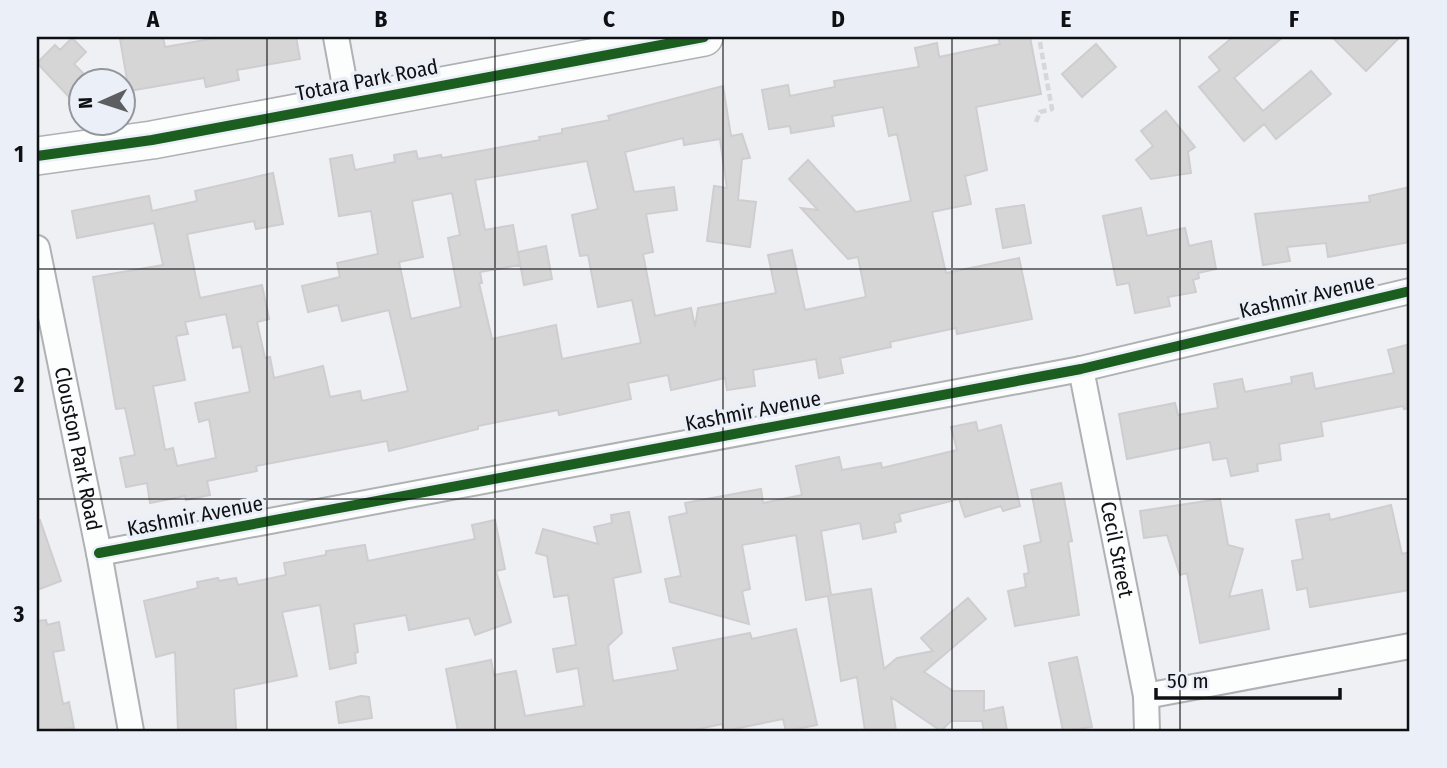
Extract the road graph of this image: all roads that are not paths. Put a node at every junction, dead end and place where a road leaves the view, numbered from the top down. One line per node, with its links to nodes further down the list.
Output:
1 (336, 37): 3 (street)
2 (704, 37): 3 (street, Totara Park Road)
3 (348, 102): 4 (street, Totara Park Road)
4 (37, 156)
5 (37, 248): 8 (street, Clouston Park Road)
6 (1410, 291): 7 (street, Kashmir Avenue)
7 (1081, 369): 8 (street, Kashmir Avenue); 10 (street, Cecil Street)
8 (99, 553): 11 (street, Clouston Park Road)
9 (1410, 646): 10 (street)
10 (1146, 696): 12 (street, Cecil Street)
11 (131, 731)
12 (1147, 731)

